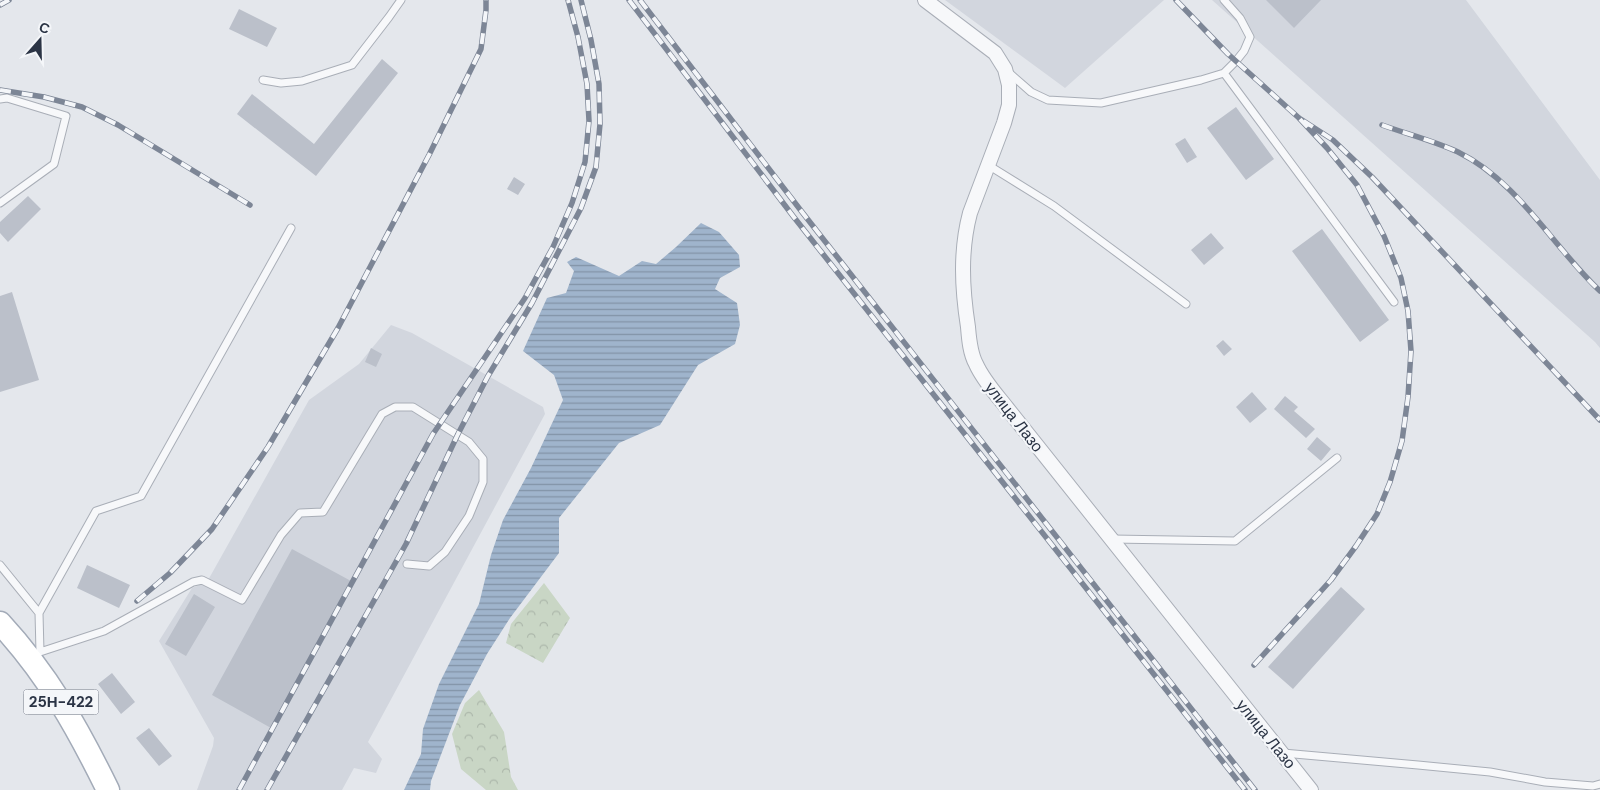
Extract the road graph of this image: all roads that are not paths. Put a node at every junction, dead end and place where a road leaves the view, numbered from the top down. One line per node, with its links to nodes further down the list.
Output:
1 (401, 0): 6 (lane)
2 (925, 0): 4 (street, улица Лазо)
3 (1224, 0): 5 (lane)
4 (1005, 69): 5 (lane); 8 (street, улица Лазо)
5 (1224, 73): 11 (lane)
6 (264, 80)
7 (0, 99): 9 (lane)
8 (988, 165): 12 (lane); 14 (street, улица Лазо)
9 (0, 203)
10 (291, 228): 17 (lane)
11 (1394, 302)
12 (1186, 304)
13 (1337, 458): 14 (lane)
14 (1111, 539): 20 (street, улица Лазо)
15 (407, 564): 19 (lane)
16 (0, 565): 17 (lane)
17 (40, 613): 19 (lane)
18 (0, 623): 19 (main road, 25Н-422)
19 (35, 655): 22 (main road, 25Н-422)
20 (1281, 753): 21 (lane); 23 (street, улица Лазо)
21 (1600, 784)
22 (108, 790)
23 (1311, 790)

